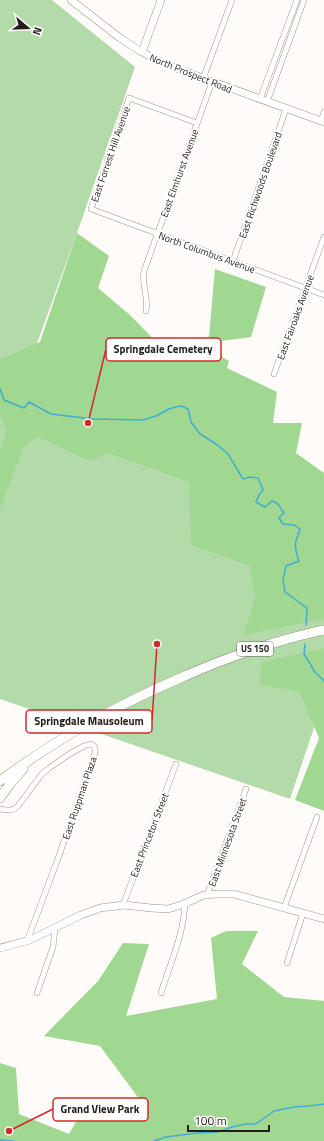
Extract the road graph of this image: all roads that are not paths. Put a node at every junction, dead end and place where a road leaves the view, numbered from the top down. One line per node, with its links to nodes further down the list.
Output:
1 (161, 0): 6 (street)
2 (232, 0): 7 (street)
3 (297, 0): 9 (street)
4 (304, 0): 9 (street)
5 (73, 1): 6 (street, North Prospect Road)
6 (142, 52): 7 (street, North Prospect Road)
7 (204, 79): 8 (street, North Prospect Road)
8 (212, 82): 9 (street, North Prospect Road); 13 (street, East Elmhurst Avenue)
9 (263, 100): 10 (street, North Prospect Road)
10 (286, 109): 12 (street, North Prospect Road); 17 (street, East Richwoods Boulevard)
11 (324, 112): 12 (street)
12 (322, 122)
13 (197, 123): 14 (street, East Forrest Hill Avenue); 15 (street, East Elmhurst Avenue)
14 (91, 209): 15 (street, North Columbus Avenue)
15 (158, 234): 17 (street, North Columbus Avenue); 20 (street, East Elmhurst Avenue)
16 (324, 237): 18 (street, East Fairoaks Avenue)
17 (233, 261): 18 (street, North Columbus Avenue)
18 (306, 288): 19 (street, North Columbus Avenue); 21 (street, East Fairoaks Avenue)
19 (324, 295)
20 (146, 311)
21 (274, 374)
22 (324, 630): 23 (highway, US 150)
23 (49, 747): 25 (highway, US 150); 27 (highway)
24 (176, 764): 32 (street, East Princeton Street)
25 (0, 782)
26 (246, 789): 30 (street, East Minnesota Street)
27 (0, 798)
28 (0, 809): 37 (street, East Ruppman Plaza)
29 (317, 817): 33 (street)
30 (207, 895): 31 (street); 33 (street)
31 (185, 903): 32 (street); 41 (street)
32 (123, 905): 36 (street)
33 (284, 908): 34 (street)
34 (303, 913): 35 (street); 39 (street)
35 (324, 919)
36 (55, 928): 37 (street); 40 (street)
37 (27, 941): 38 (street)
38 (0, 948)
39 (287, 963)
40 (37, 993)
41 (161, 993)

